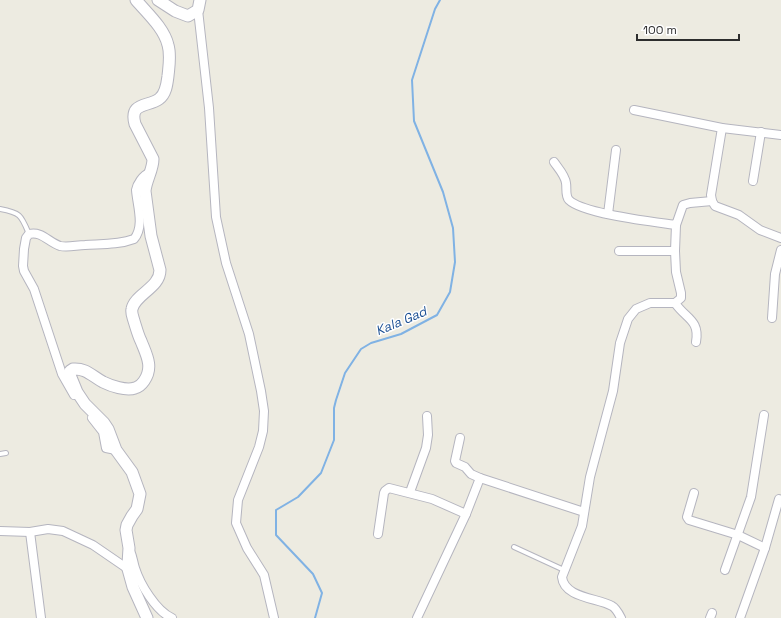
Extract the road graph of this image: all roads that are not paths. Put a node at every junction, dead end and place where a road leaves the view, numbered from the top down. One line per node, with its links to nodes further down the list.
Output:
1 (136, 0): 10 (street)
2 (158, 0): 3 (street)
3 (199, 5): 49 (street)
4 (634, 110): 5 (street)
5 (722, 128): 6 (street); 12 (street)
6 (761, 132): 7 (street); 11 (street)
7 (781, 135)
8 (616, 150): 14 (street)
9 (554, 162): 14 (street)
10 (150, 173): 16 (street); 27 (street)
11 (753, 181)
12 (712, 201): 15 (street); 17 (street)
13 (0, 209): 16 (lane)
14 (608, 214): 15 (street)
15 (676, 225): 20 (street)
16 (29, 234): 27 (street)
17 (781, 238)
18 (781, 250): 22 (street)
19 (619, 251): 20 (street)
20 (675, 251): 21 (street)
21 (675, 303): 23 (street); 34 (street)
22 (772, 318)
23 (696, 342)
24 (764, 415): 39 (street)
25 (427, 416): 31 (street)
26 (460, 438): 30 (street)
27 (116, 450): 41 (street)
28 (6, 453): 29 (lane)
29 (0, 454)
30 (480, 478): 34 (street); 35 (street)
31 (410, 492): 35 (street); 38 (street)
32 (694, 493): 39 (street)
33 (779, 499): 42 (street)
34 (584, 512): 44 (street)
35 (466, 514): 50 (street)
36 (0, 532): 37 (street)
37 (30, 532): 43 (street); 46 (street)
38 (378, 534)
39 (738, 535): 42 (street); 45 (street)
40 (514, 547): 44 (lane)
41 (129, 548): 43 (street); 48 (street)
42 (765, 548): 52 (street)
43 (128, 569): 47 (street)
44 (564, 570): 51 (street)
45 (725, 570)
46 (41, 618)
47 (146, 618)
48 (172, 618)
49 (274, 618)
50 (417, 618)
51 (621, 618)
52 (740, 618)

